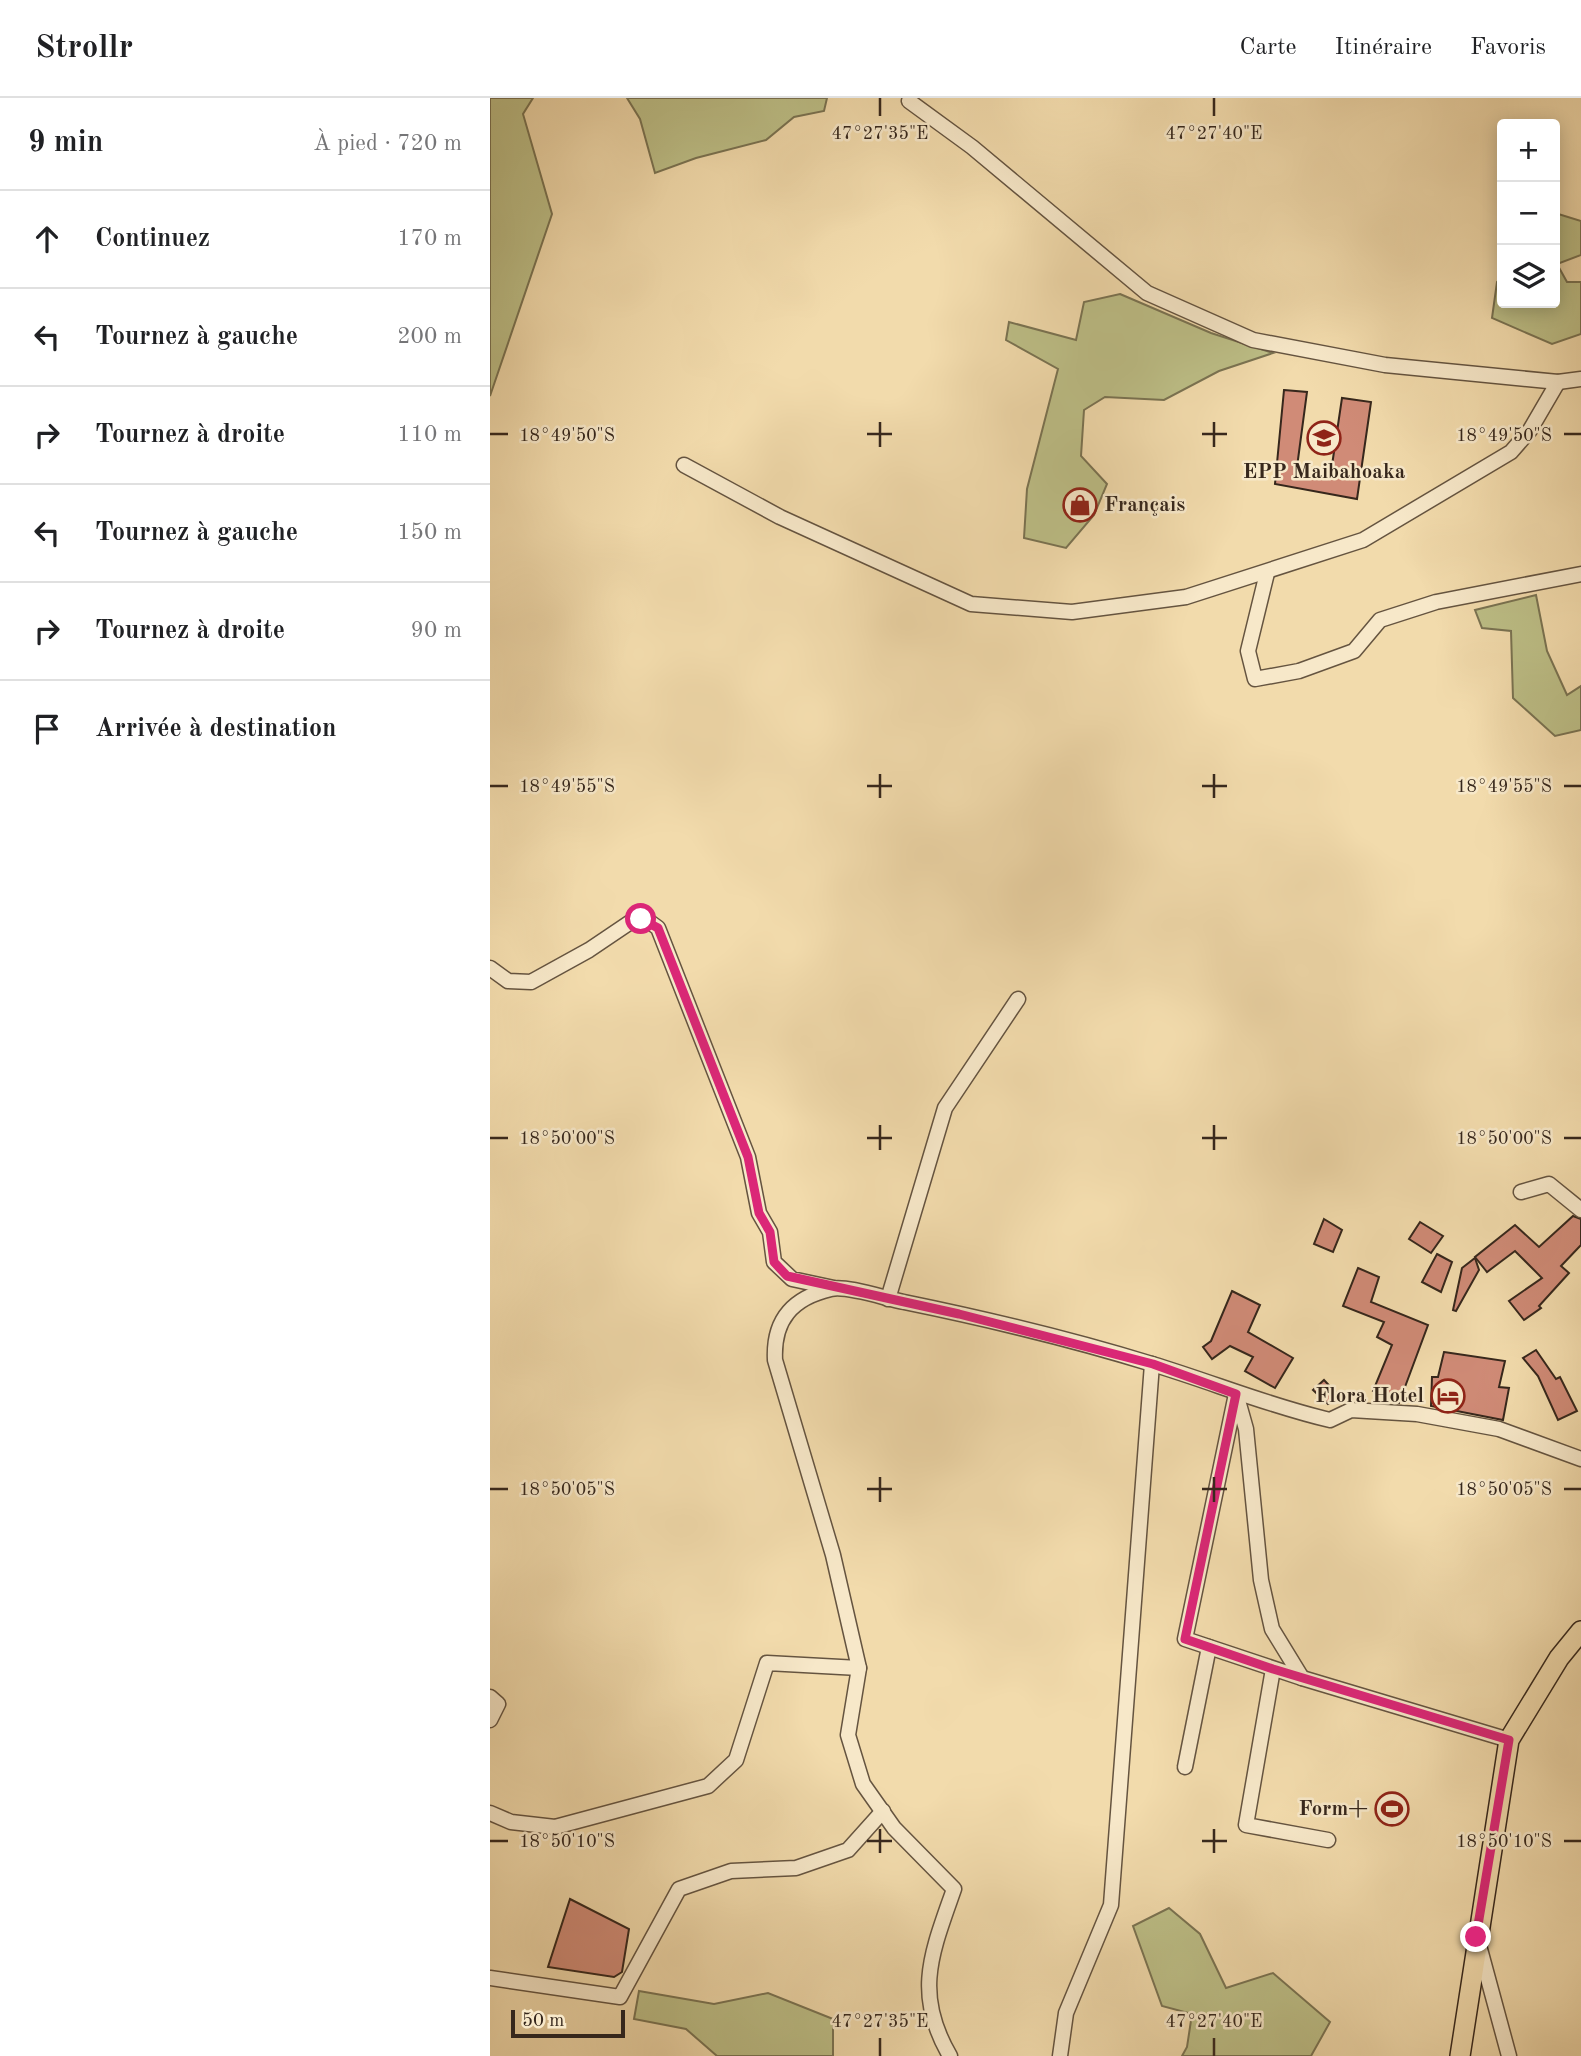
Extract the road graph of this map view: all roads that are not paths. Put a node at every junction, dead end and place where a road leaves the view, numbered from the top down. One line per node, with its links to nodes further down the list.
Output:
1 (909, 101): 3 (street)
2 (1581, 379): 3 (street)
3 (1558, 382): 5 (street)
4 (684, 465): 5 (street)
5 (1268, 573): 6 (street)
6 (1581, 573)
7 (490, 968): 11 (street)
8 (1018, 999): 12 (street)
9 (1521, 1192): 10 (street)
10 (1581, 1210)
11 (834, 1288): 12 (street); 18 (street)
12 (888, 1299): 13 (street)
13 (1153, 1364): 14 (street); 33 (street)
14 (1236, 1394): 15 (street); 17 (street); 20 (street)
15 (1581, 1459)
16 (1581, 1631): 23 (main road)
17 (1209, 1647): 19 (street); 24 (street)
18 (859, 1668): 25 (street); 26 (street)
19 (1273, 1669): 20 (street); 27 (street)
20 (1302, 1678): 23 (street)
21 (490, 1697): 22 (street)
22 (490, 1720)
23 (1509, 1740): 28 (main road)
24 (1185, 1768)
25 (883, 1811): 29 (street); 30 (street)
26 (490, 1813)
27 (1328, 1840)
28 (1476, 1937): 34 (main road); 35 (street)
29 (490, 1978)
30 (941, 2035): 31 (street); 32 (street)
31 (936, 2056)
32 (950, 2056)
33 (1060, 2056)
34 (1460, 2056)
35 (1509, 2056)

